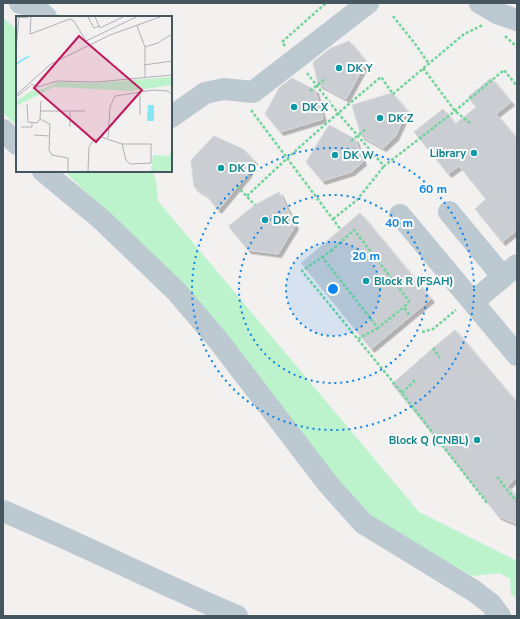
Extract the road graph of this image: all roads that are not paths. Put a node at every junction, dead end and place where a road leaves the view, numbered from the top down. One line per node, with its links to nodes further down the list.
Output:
1 (20, 3): 4 (street)
2 (368, 3): 6 (street)
3 (480, 3): 5 (street)
4 (45, 16)
5 (510, 27)
6 (172, 116)
7 (3, 130): 8 (street)
8 (16, 143)
9 (44, 172): 17 (street)
10 (449, 212): 12 (street)
11 (400, 215): 13 (street)
12 (510, 271): 13 (street)
13 (471, 300): 14 (street)
14 (517, 355)
15 (3, 511): 16 (street)
16 (237, 616)
17 (500, 616)

